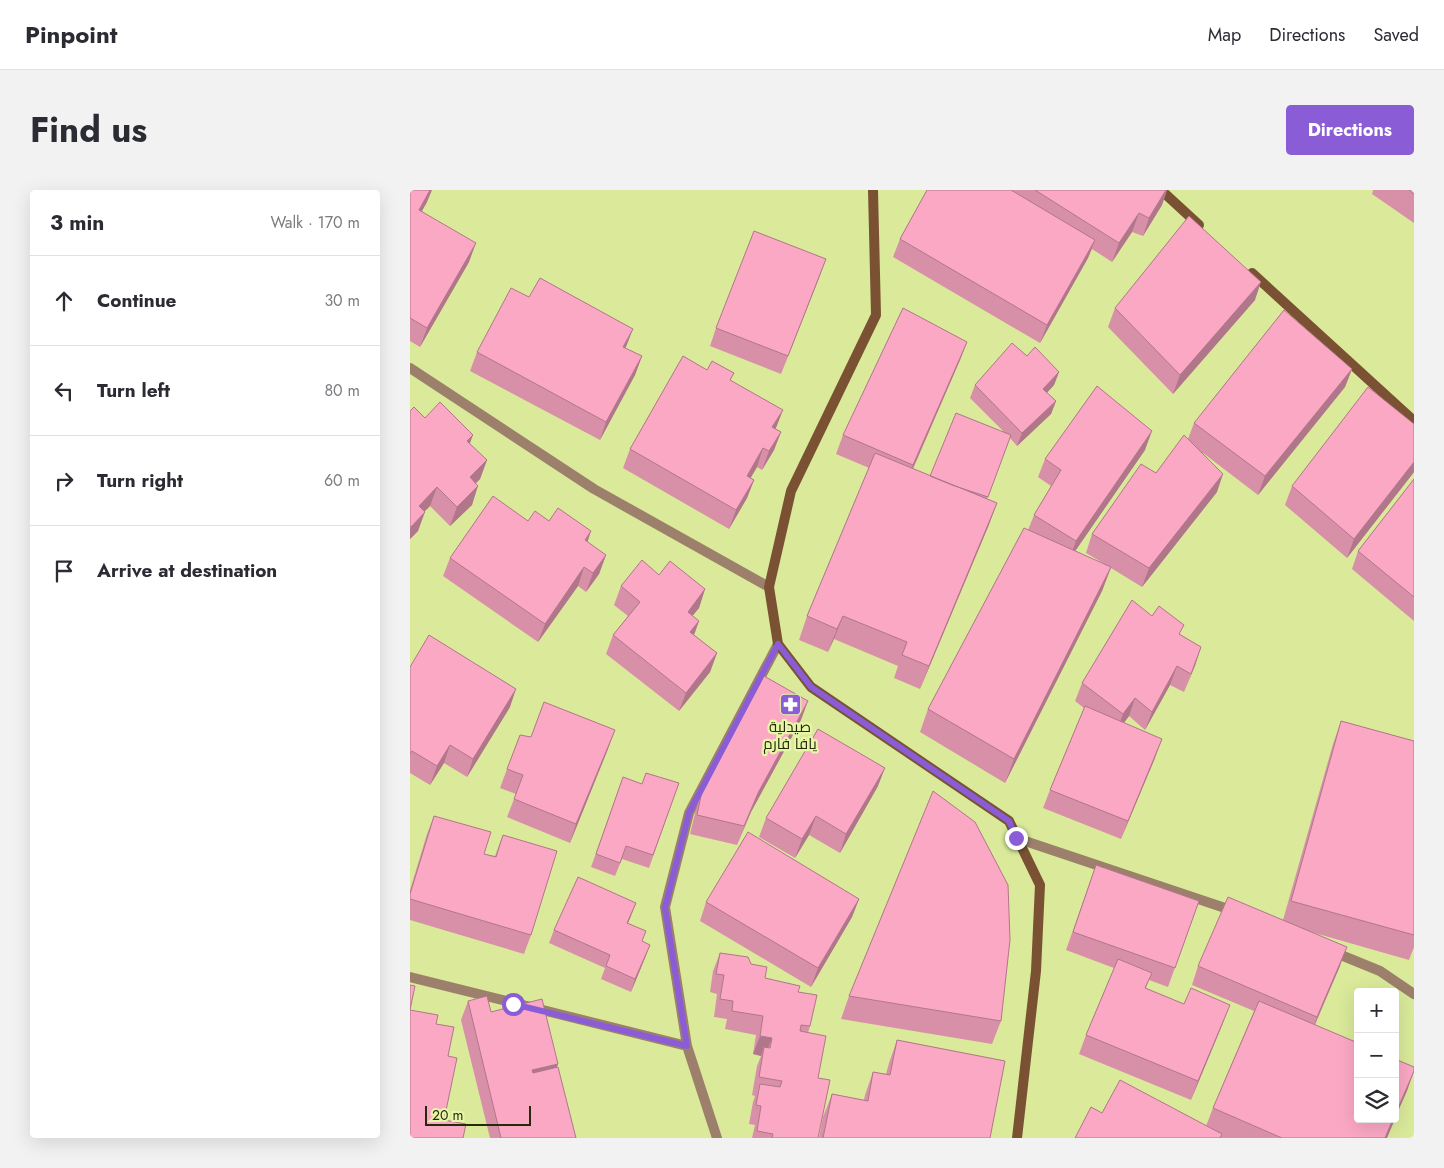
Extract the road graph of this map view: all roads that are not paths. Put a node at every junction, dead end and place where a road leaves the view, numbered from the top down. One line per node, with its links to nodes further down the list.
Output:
1 (873, 190): 7 (street)
2 (1161, 190): 3 (street)
3 (1204, 230)
4 (1240, 262): 6 (street)
5 (410, 368): 7 (street)
6 (1414, 421)
7 (769, 587): 8 (street)
8 (778, 644): 9 (street); 14 (street)
9 (1016, 838): 10 (street); 16 (street)
10 (1244, 915)
11 (1316, 945): 13 (street)
12 (410, 977): 14 (street)
13 (1414, 994)
14 (687, 1046): 15 (street)
15 (717, 1138)
16 (1017, 1138)

